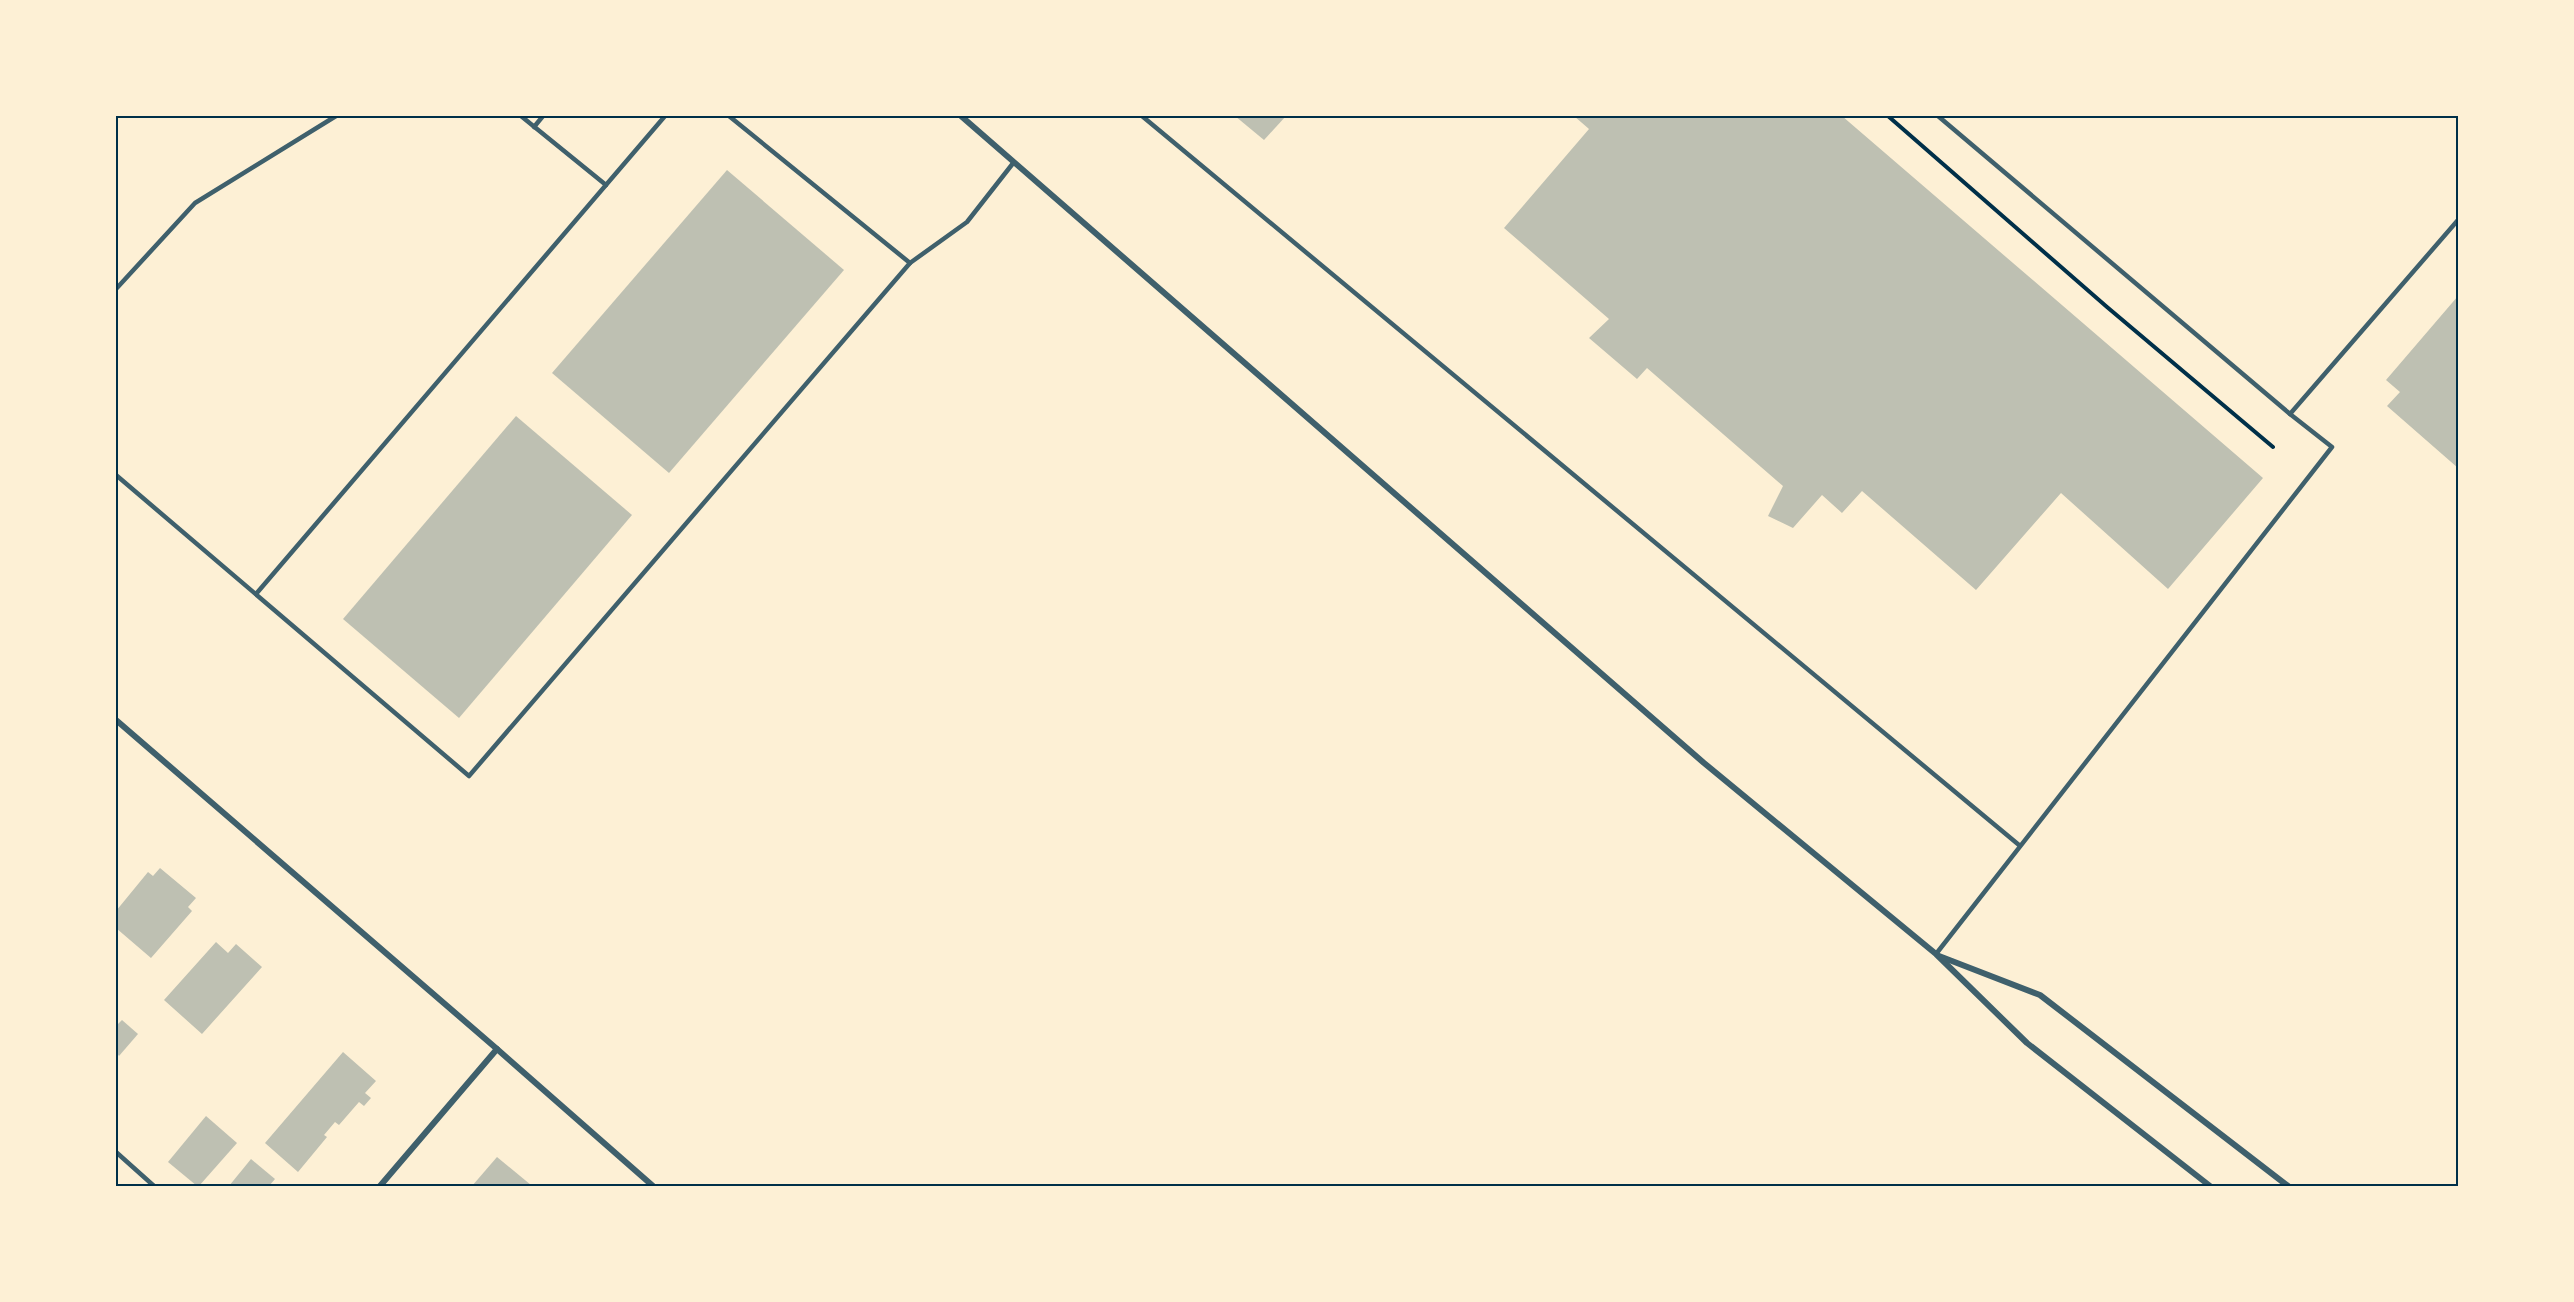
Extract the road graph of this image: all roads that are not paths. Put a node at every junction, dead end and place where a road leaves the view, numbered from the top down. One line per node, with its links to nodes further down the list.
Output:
1 (336, 116): 14 (lane)
2 (521, 116): 9 (lane)
3 (543, 116): 9 (lane)
4 (665, 116): 11 (lane)
5 (729, 116): 13 (lane)
6 (961, 116): 10 (street)
7 (1142, 116): 19 (lane)
8 (1938, 116): 15 (lane)
9 (534, 126): 11 (lane)
10 (1014, 162): 13 (lane); 20 (street)
11 (606, 185): 17 (lane)
12 (2458, 220): 15 (lane)
13 (910, 263): 17 (lane)
14 (116, 289)
15 (2290, 414): 19 (lane)
16 (116, 475): 17 (lane)
17 (256, 594)
18 (116, 720): 21 (street)
19 (2019, 845): 20 (lane)
20 (1936, 954): 26 (street); 27 (street)
21 (497, 1049): 24 (street); 25 (street)
22 (116, 1152): 23 (lane)
23 (154, 1186)
24 (380, 1186)
25 (653, 1186)
26 (2210, 1186)
27 (2288, 1186)

